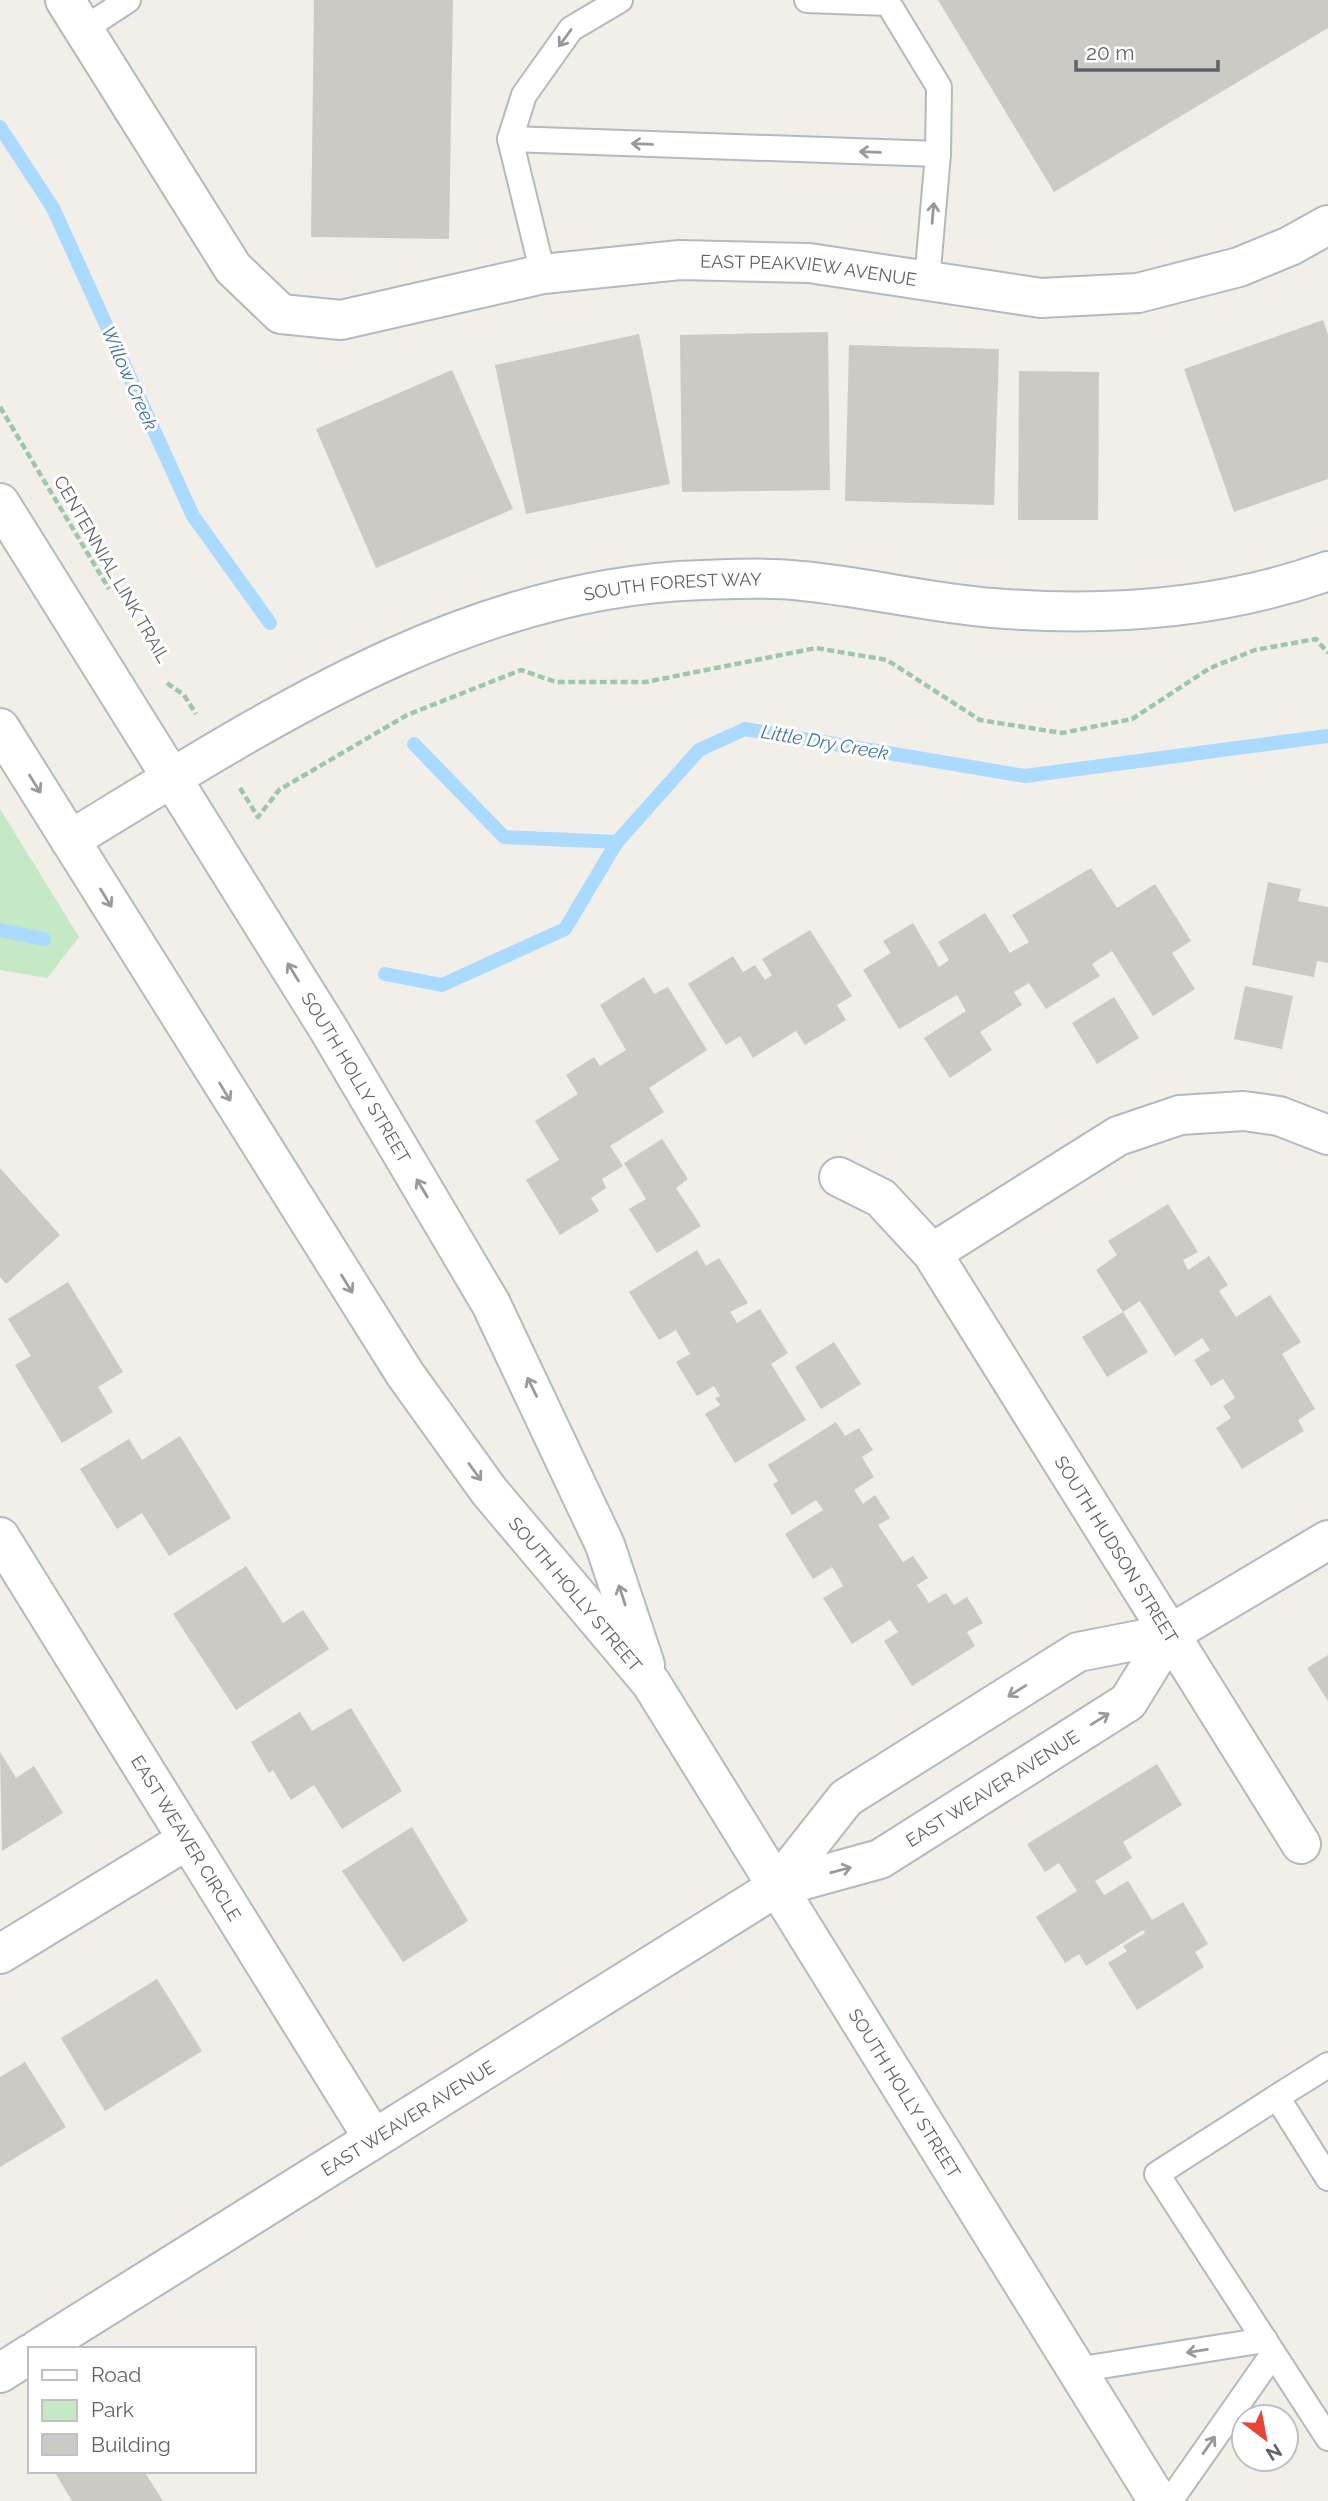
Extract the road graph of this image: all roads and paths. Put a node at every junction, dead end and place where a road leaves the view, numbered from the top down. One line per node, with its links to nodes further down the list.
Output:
1 (128, 0): 4 (lane)
2 (620, 0): 5 (lane, one-way to 5)
3 (807, 0): 6 (lane)
4 (75, 15): 8 (street, EAST PEAKVIEW AVENUE)
5 (510, 139): 6 (lane, one-way to 5); 8 (lane)
6 (938, 154): 9 (lane, one-way to 6)
7 (1328, 225): 9 (street, EAST PEAKVIEW AVENUE)
8 (543, 274): 9 (street, EAST PEAKVIEW AVENUE)
9 (927, 281)
10 (0, 407): 13 (path, CENTENNIAL LINK TRAIL)
11 (0, 503): 18 (street, SOUTH HOLLY STREET)
12 (1328, 570): 17 (street, SOUTH FOREST WAY)
13 (112, 594)
14 (1328, 653): 17 (path, CENTENNIAL LINK TRAIL)
15 (159, 677): 17 (path, CENTENNIAL LINK TRAIL)
16 (0, 728): 19 (street, SOUTH HOLLY STREET, one-way to 19)
17 (217, 752): 18 (street, SOUTH FOREST WAY)
18 (173, 778): 19 (street, SOUTH FOREST WAY); 26 (street, SOUTH HOLLY STREET, one-way to 18)
19 (70, 840): 26 (street, SOUTH HOLLY STREET, one-way to 26)
20 (1328, 1135): 22 (street)
21 (839, 1177): 22 (street, SOUTH HUDSON STREET)
22 (932, 1253): 25 (street, SOUTH HUDSON STREET)
23 (0, 1537): 27 (street, EAST WEAVER CIRCLE)
24 (1328, 1540): 25 (street, EAST WEAVER AVENUE)
25 (1170, 1634): 28 (street, SOUTH HUDSON STREET); 29 (street, EAST WEAVER AVENUE, one-way to 25); 29 (street, EAST WEAVER AVENUE, one-way to 29)
26 (651, 1684): 29 (street, SOUTH HOLLY STREET)
27 (187, 1840): 30 (street); 33 (street, EAST WEAVER CIRCLE)
28 (1301, 1844)
29 (775, 1888): 33 (street, EAST WEAVER AVENUE); 38 (street, SOUTH HOLLY STREET)
30 (0, 1954)
31 (1328, 2065): 32 (lane)
32 (1278, 2097): 34 (lane); 36 (lane)
33 (373, 2138): 35 (street, EAST WEAVER AVENUE)
34 (1328, 2178)
35 (41, 2347)
36 (1269, 2347): 38 (lane, one-way to 38); 40 (lane); 42 (lane, one-way to 36)
37 (28, 2355): 39 (street)
38 (1076, 2370): 41 (street, SOUTH HOLLY STREET)
39 (0, 2373)
40 (1328, 2438)
41 (1158, 2501)
42 (1170, 2501)

